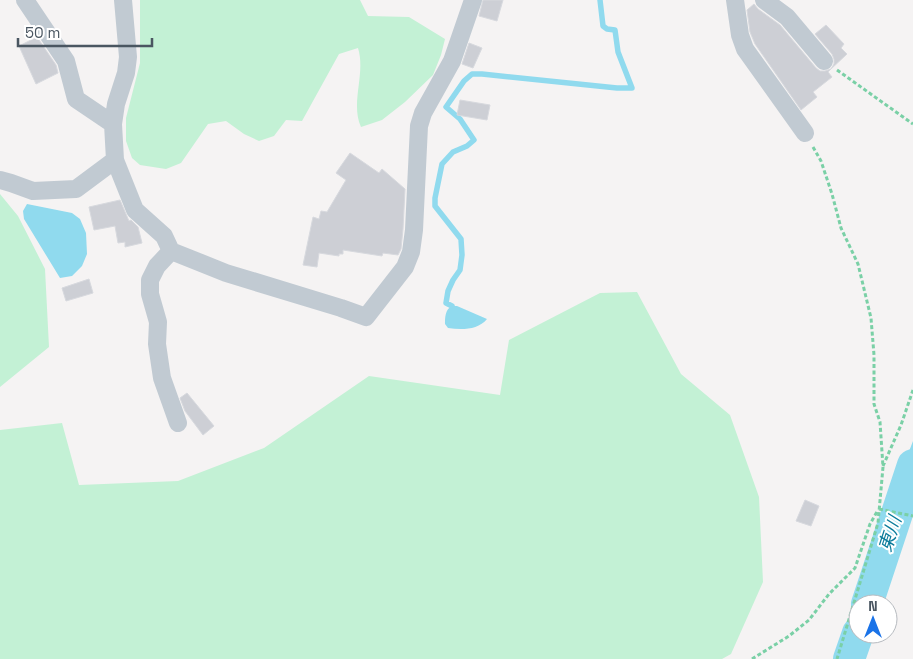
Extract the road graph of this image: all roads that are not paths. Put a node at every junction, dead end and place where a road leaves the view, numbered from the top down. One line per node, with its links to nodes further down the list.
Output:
1 (24, 0): 7 (street)
2 (123, 0): 7 (street)
3 (473, 0): 11 (street)
4 (735, 0): 8 (street)
5 (764, 0): 6 (street)
6 (824, 61)
7 (113, 124): 9 (street)
8 (805, 133)
9 (115, 160): 10 (street); 11 (street)
10 (0, 180)
11 (171, 251): 12 (street)
12 (178, 423)

